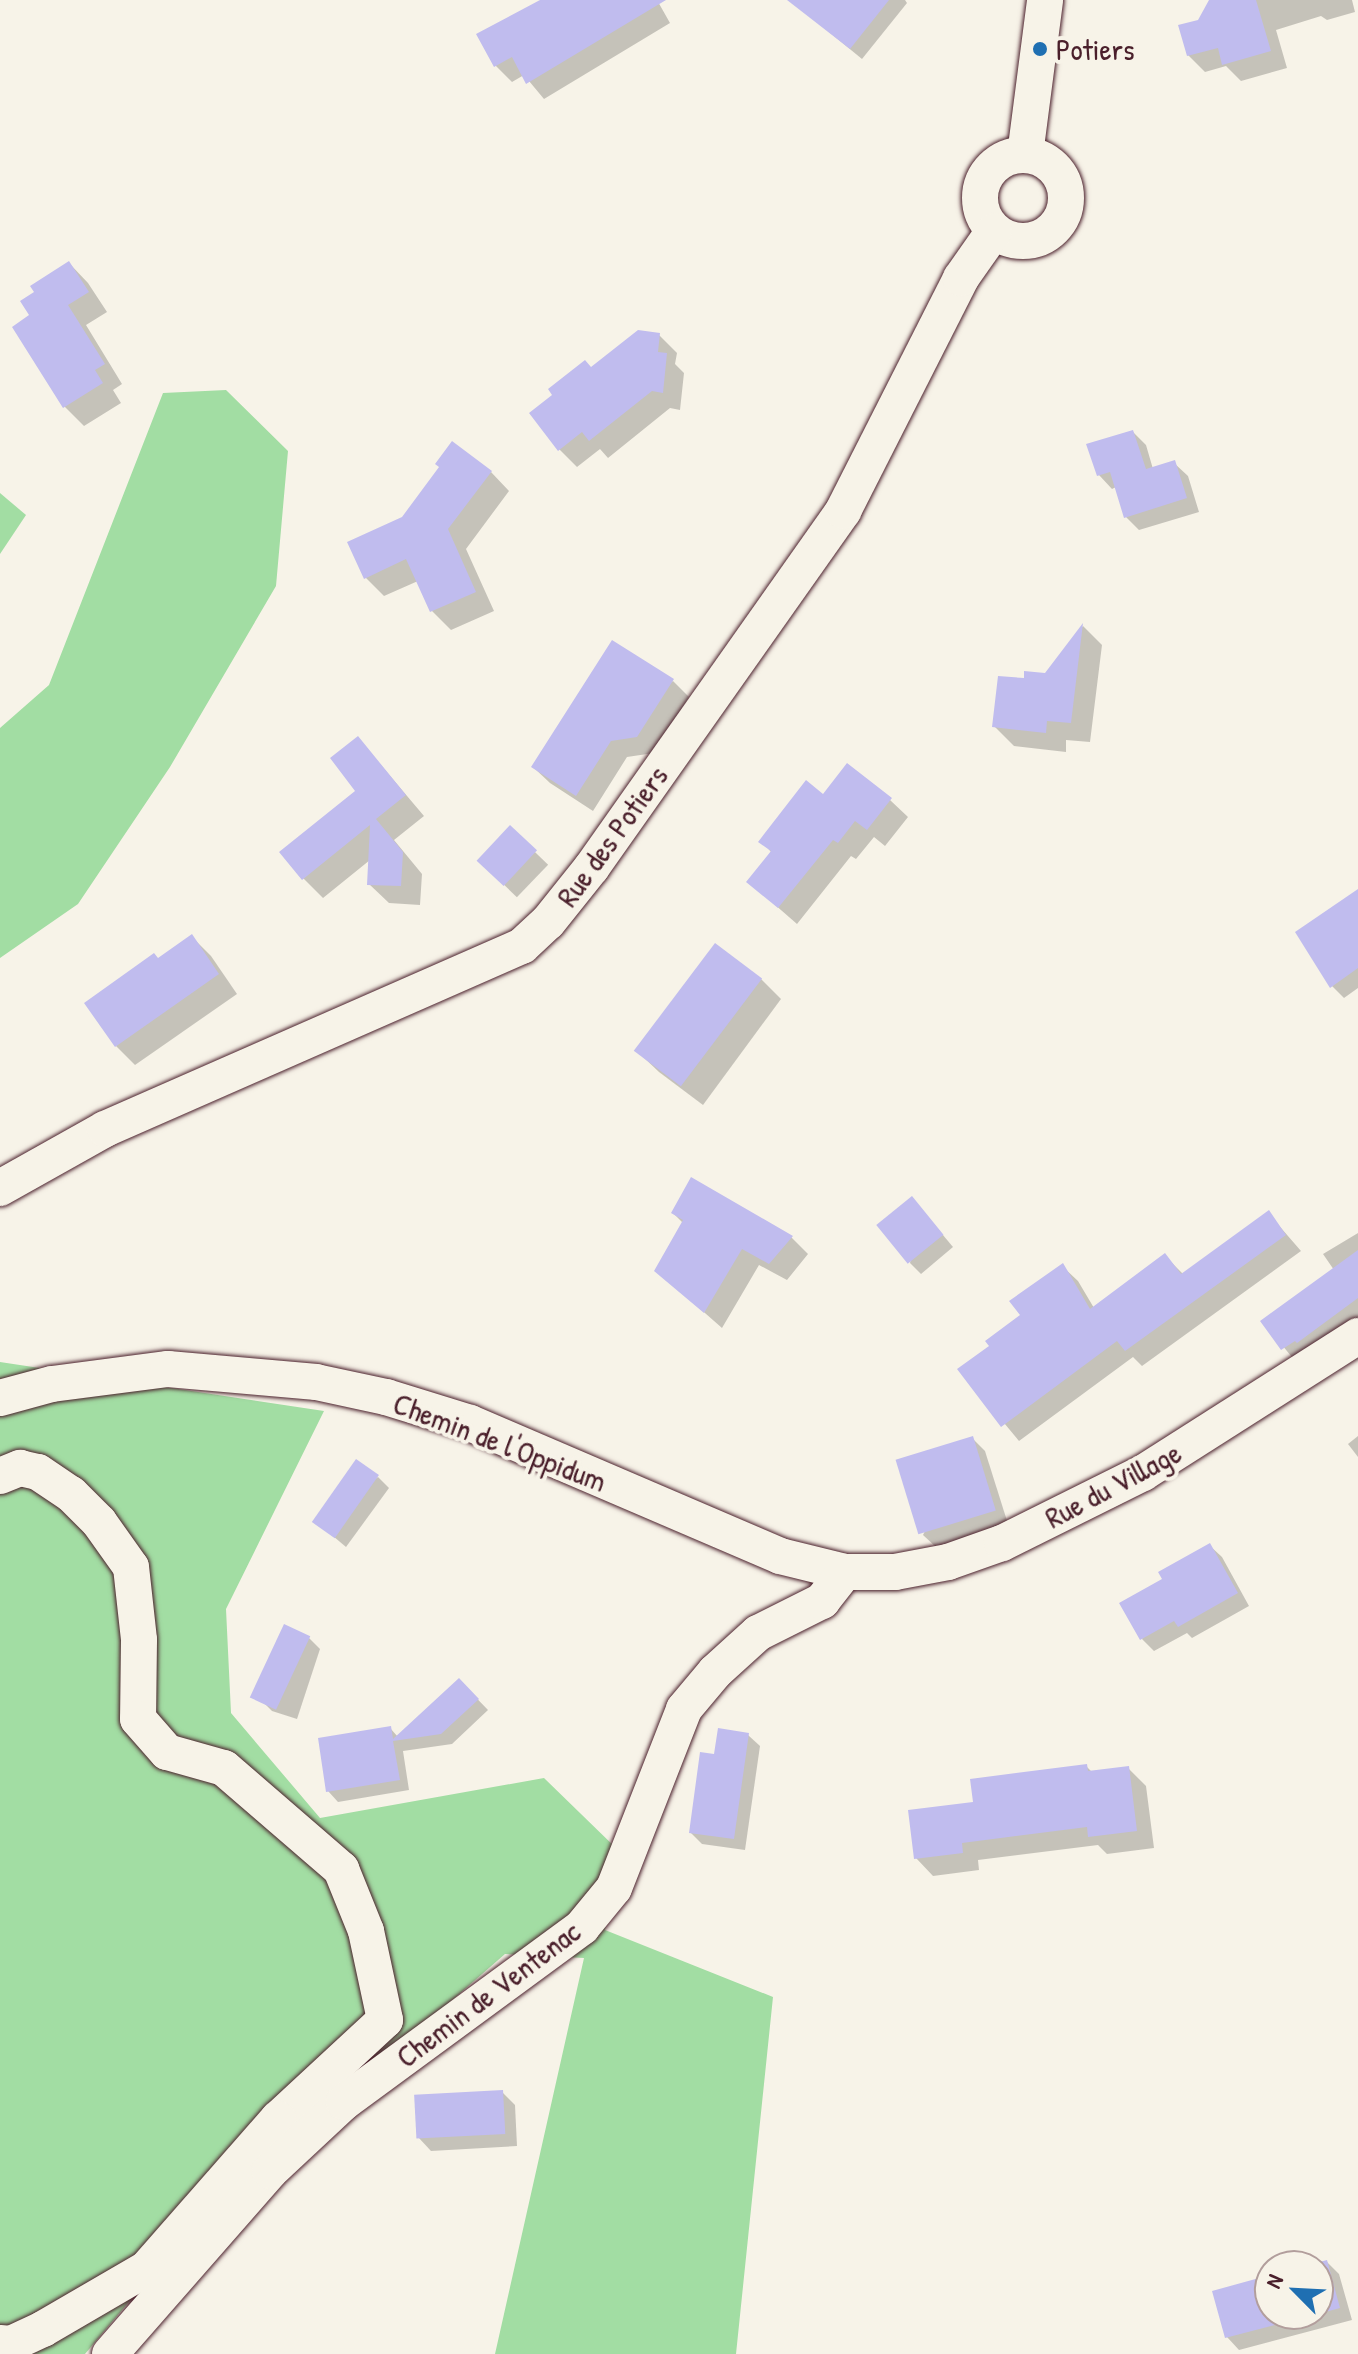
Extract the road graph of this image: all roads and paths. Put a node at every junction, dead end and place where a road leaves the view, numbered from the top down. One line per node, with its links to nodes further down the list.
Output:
1 (1045, 0): 2 (street)
2 (1025, 155): 3 (street); 3 (street)
3 (994, 231): 4 (street, Rue des Potiers)
4 (0, 1188)
5 (1358, 1336): 8 (street, Rue du Village)
6 (0, 1398): 8 (street, Chemin de l'Oppidum)
7 (0, 1476): 9 (street)
8 (845, 1572): 10 (street, Chemin de Ventenac)
9 (0, 2343)
10 (110, 2354)

